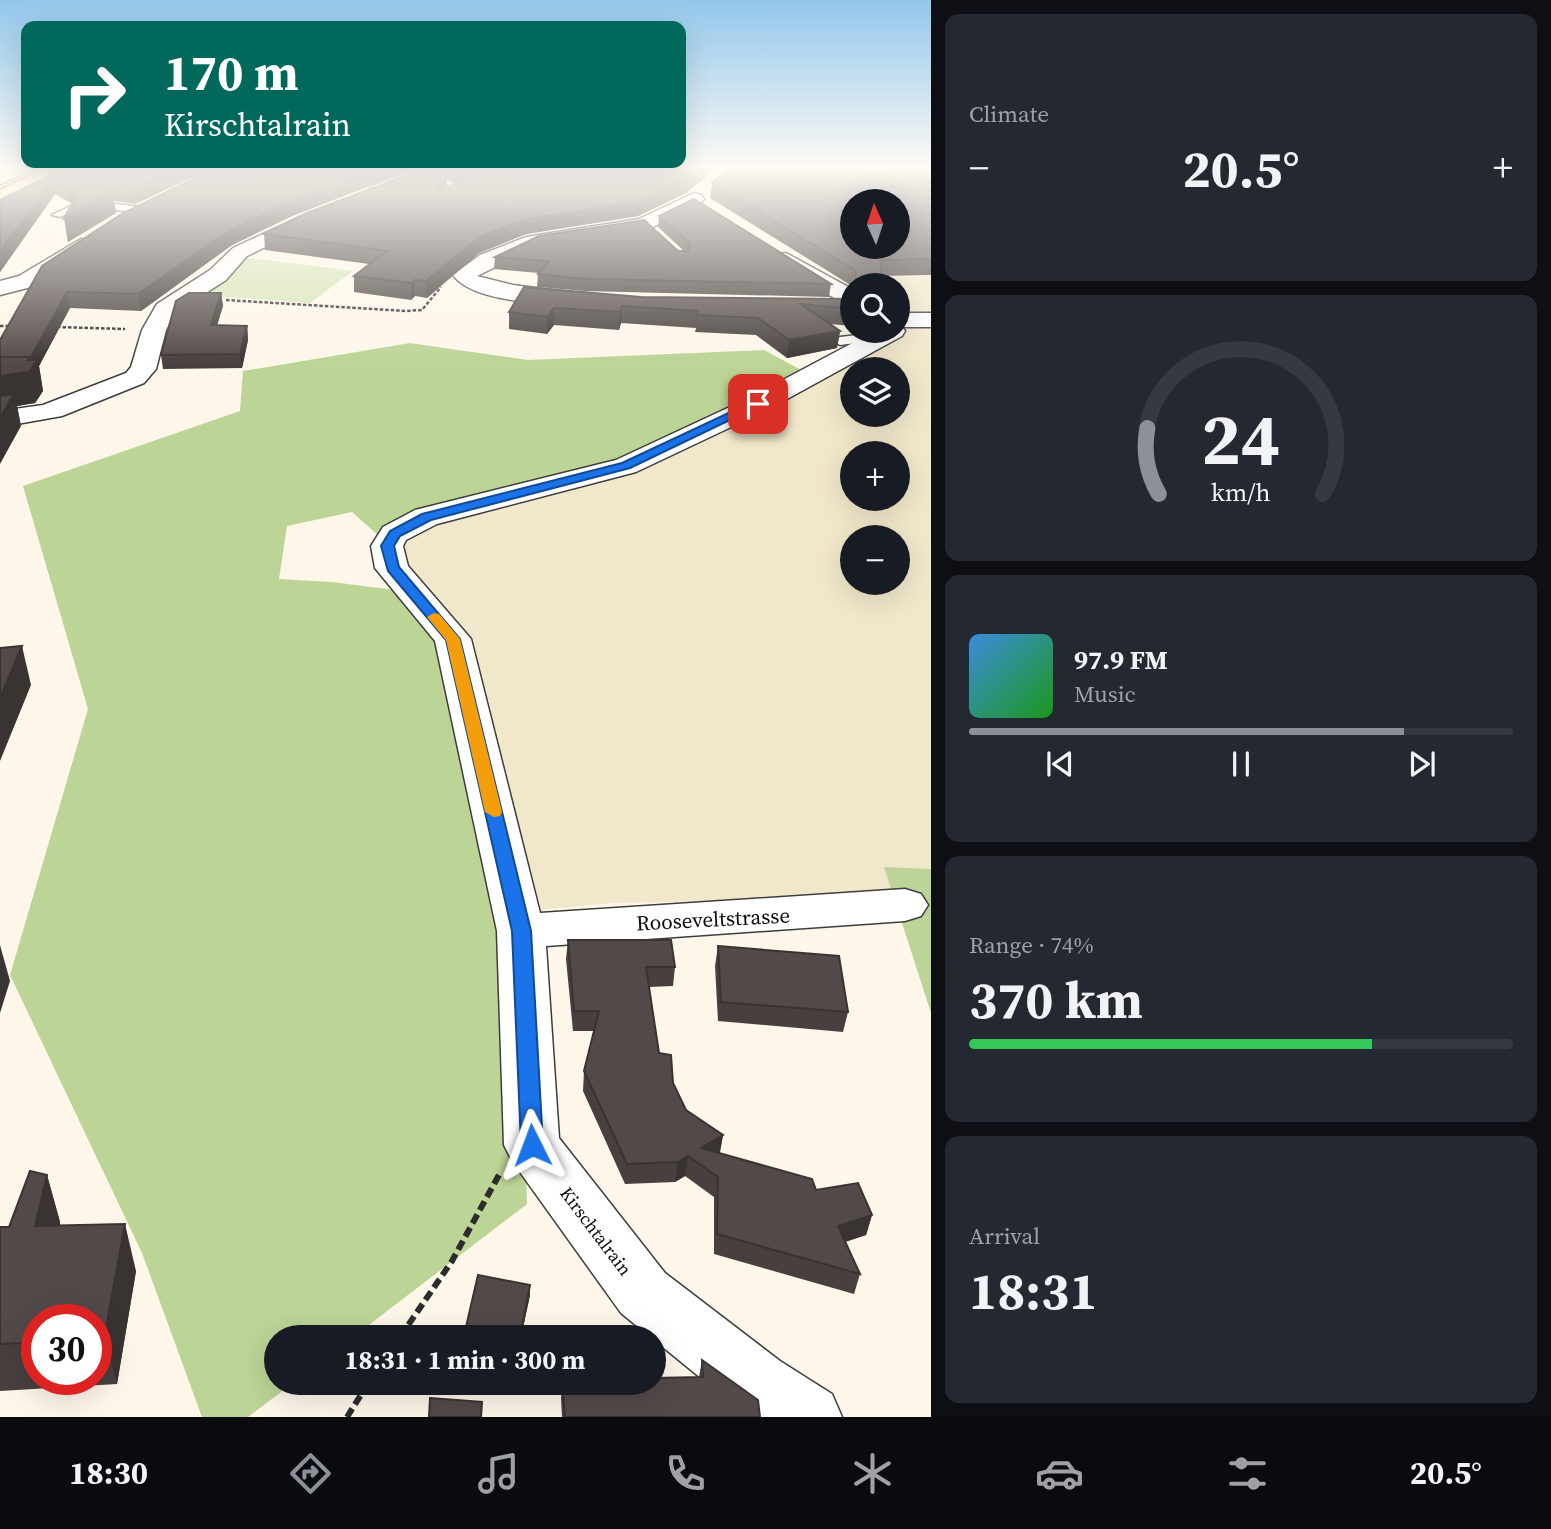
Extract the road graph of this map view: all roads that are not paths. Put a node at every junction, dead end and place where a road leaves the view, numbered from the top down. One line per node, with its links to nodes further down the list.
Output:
1 (101, 232): 5 (street)
2 (282, 232): 13 (street)
3 (612, 232): 7 (street)
4 (765, 246): 6 (street)
5 (0, 288)
6 (840, 292)
7 (592, 301)
8 (824, 307): 9 (street)
9 (840, 307)
10 (931, 320): 11 (street)
11 (910, 324)
12 (867, 343): 15 (street)
13 (0, 419)
14 (905, 905): 15 (street, Rooseveltstrasse)
15 (521, 931): 16 (street, Kirschtalrain)
16 (809, 1417)

